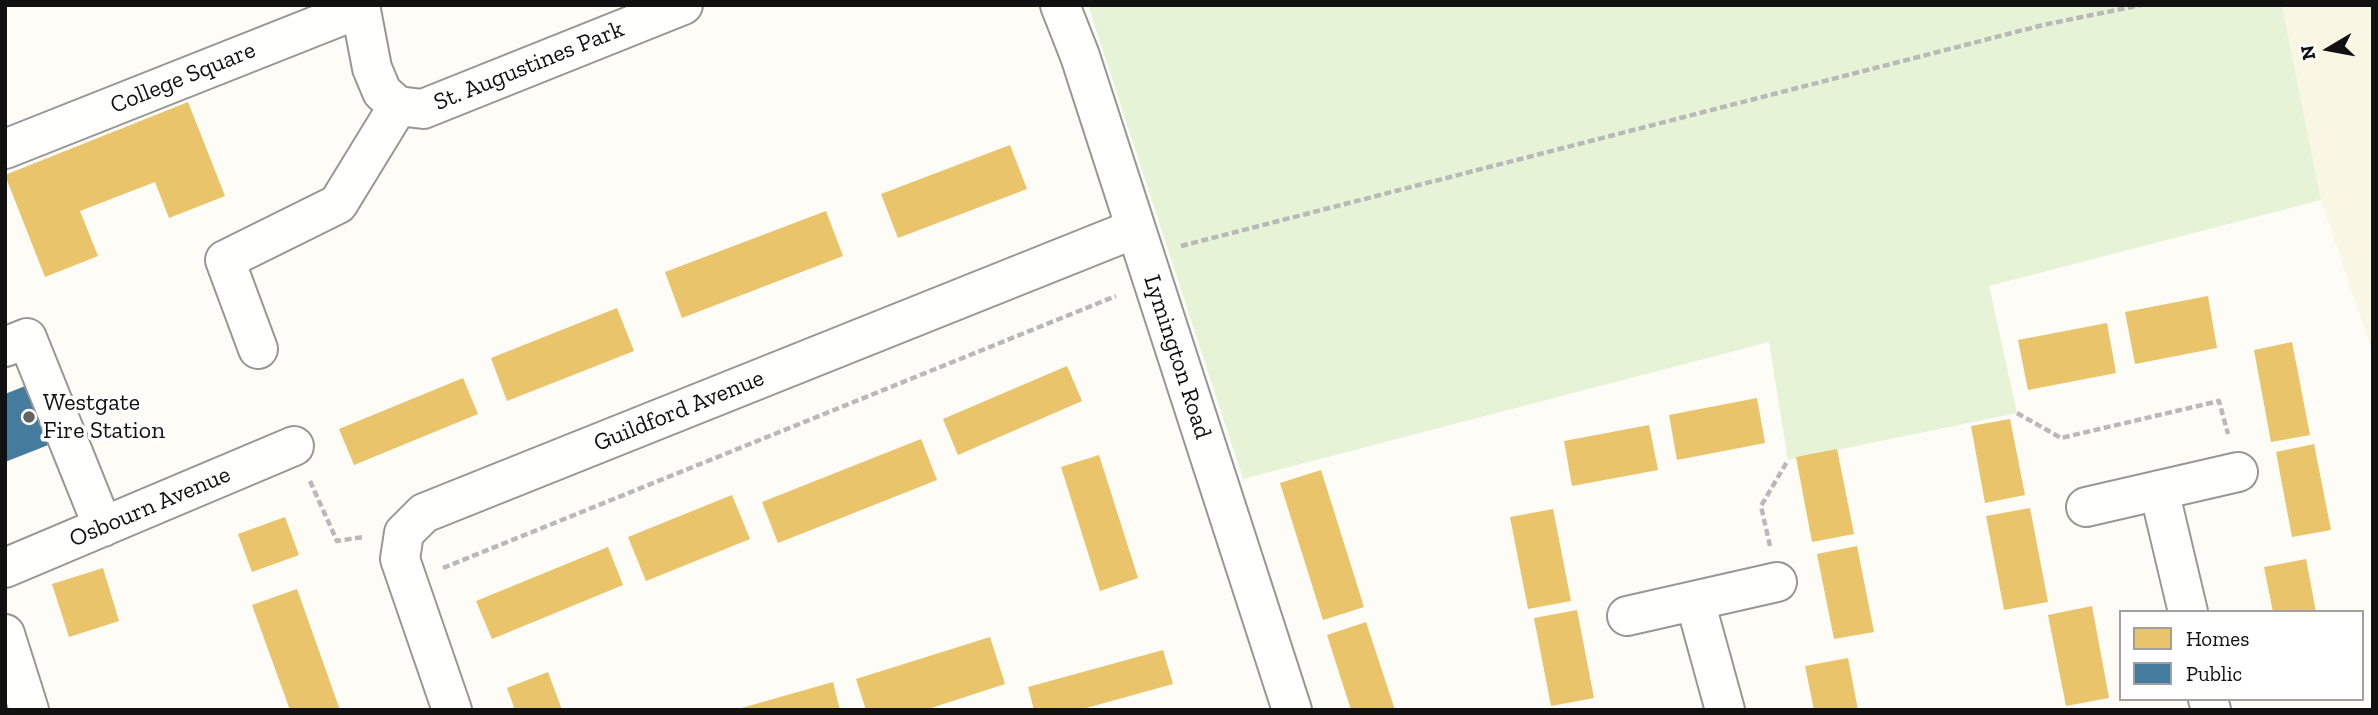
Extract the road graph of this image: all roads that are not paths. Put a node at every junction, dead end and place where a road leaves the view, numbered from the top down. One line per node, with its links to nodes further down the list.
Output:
1 (683, 5): 4 (street, St. Augustines Park)
2 (1060, 5): 6 (street, Lymington Road)
3 (360, 6): 4 (street, St. Augustines Park); 5 (street, College Square)
4 (398, 106): 8 (street)
5 (5, 149)
6 (1144, 256): 21 (street, Guildford Avenue); 22 (street, Lymington Road)
7 (5, 347): 13 (street)
8 (258, 349)
9 (294, 446): 13 (street, Osbourn Avenue)
10 (2238, 472): 11 (street)
11 (2159, 490): 12 (street); 17 (street)
12 (2087, 506)
13 (103, 527): 14 (street, Osbourn Avenue)
14 (5, 568)
15 (1777, 582): 16 (street)
16 (1695, 601): 18 (street); 23 (street)
17 (2188, 610)
18 (1627, 616)
19 (5, 634): 20 (street)
20 (29, 710)
21 (452, 710)
22 (1293, 710)
23 (1725, 710)

